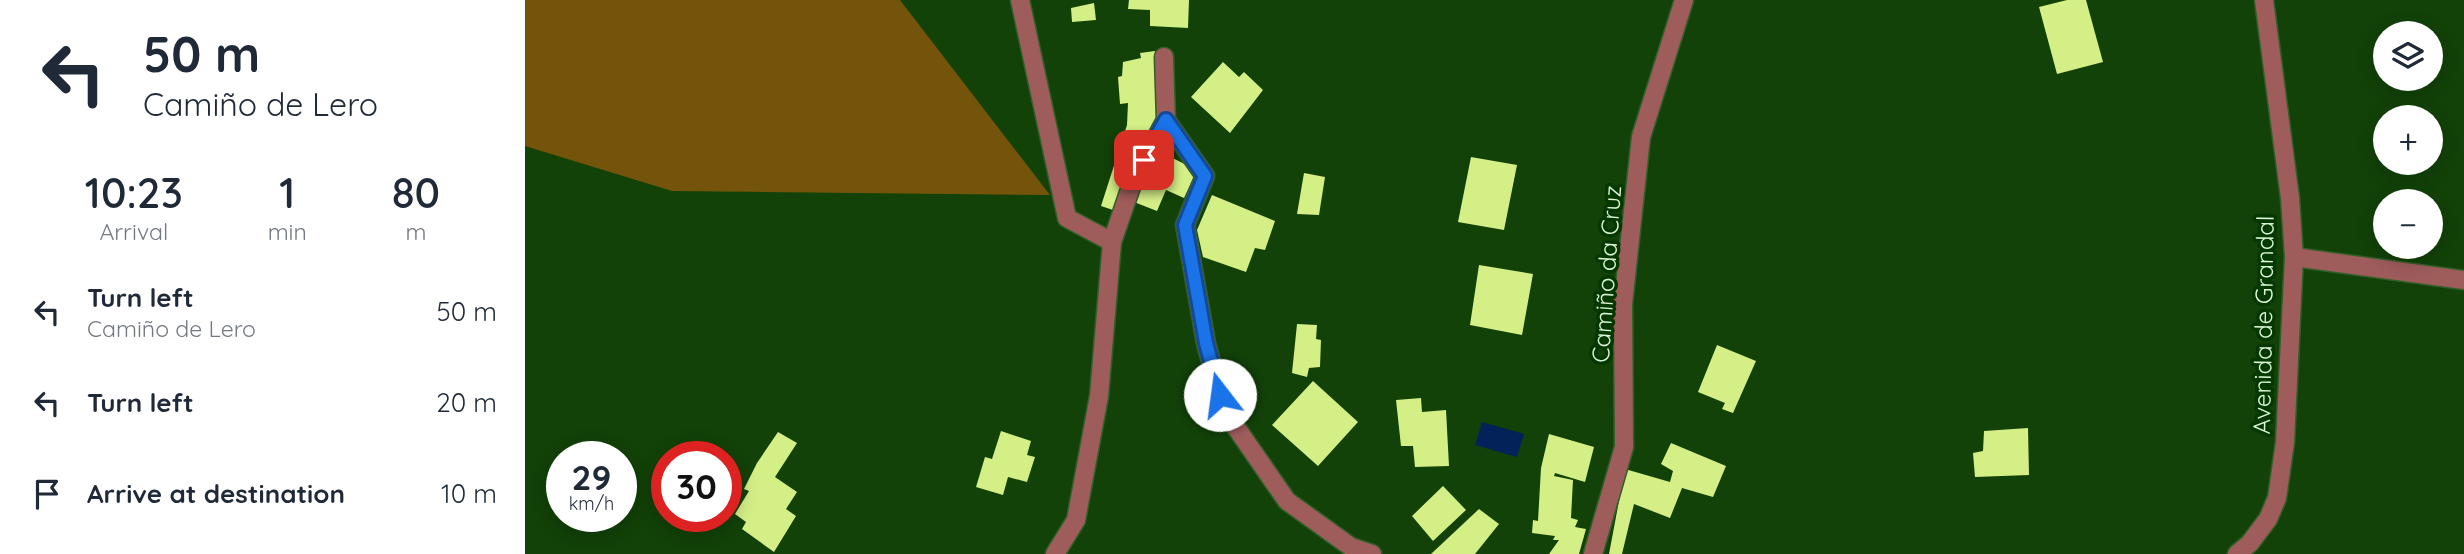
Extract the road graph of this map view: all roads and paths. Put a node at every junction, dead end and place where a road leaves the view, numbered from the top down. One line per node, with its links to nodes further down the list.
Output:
1 (1020, 0): 6 (street)
2 (1684, 0): 11 (street, Camiño da Cruz)
3 (2264, 0): 7 (street, Avenida de Grandal)
4 (1164, 57): 5 (street)
5 (1166, 120): 6 (street); 10 (street)
6 (1112, 242): 9 (street)
7 (2294, 257): 8 (street); 12 (street, Avenida de Grandal)
8 (2464, 280)
9 (1055, 554)
10 (1372, 554)
11 (1593, 554)
12 (2237, 554)

